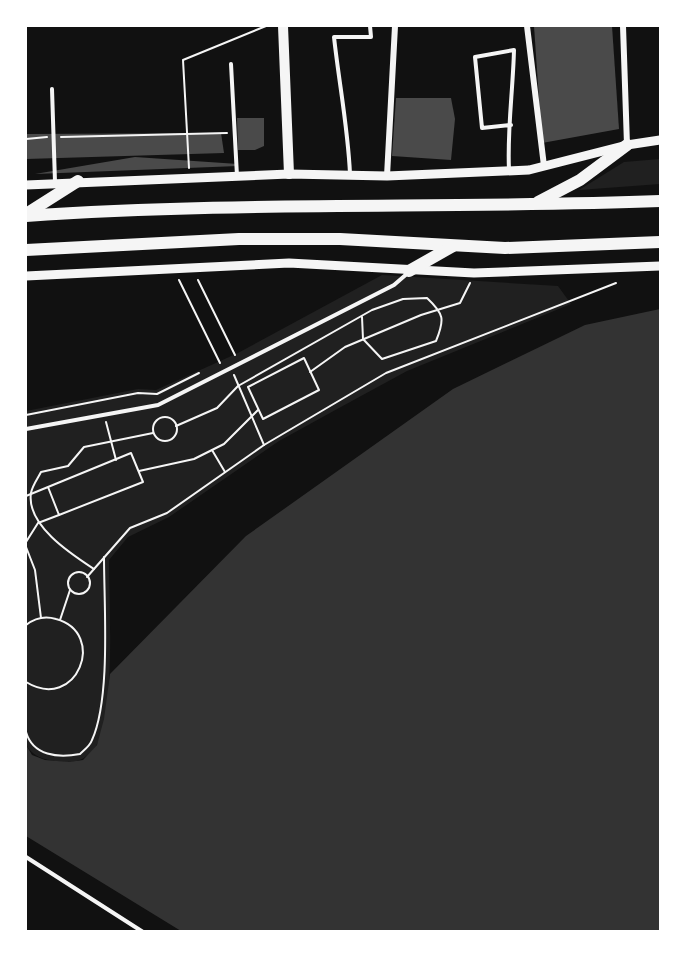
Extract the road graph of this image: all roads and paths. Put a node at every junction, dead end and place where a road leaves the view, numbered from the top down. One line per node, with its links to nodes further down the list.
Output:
1 (266, 26): 11 (path)
2 (283, 26): 18 (main road)
3 (370, 26): 19 (lane)
4 (395, 26): 20 (street)
5 (527, 26): 16 (street)
6 (623, 26): 15 (street)
7 (231, 64): 10 (lane)
8 (52, 89): 12 (lane)
9 (512, 125): 9 (lane); 17 (lane)
10 (235, 133): 11 (path); 21 (lane)
11 (187, 134): 12 (path); 22 (path)
12 (54, 137): 13 (path); 24 (lane)
13 (26, 139)
14 (660, 140): 15 (street)
15 (627, 144): 16 (street); 27 (main road)
16 (544, 166): 17 (street)
17 (509, 171): 20 (street)
18 (289, 174): 19 (street); 21 (street)
19 (350, 175): 20 (street)
20 (387, 176)
21 (237, 177): 22 (street)
22 (190, 178): 23 (street)
23 (78, 182): 24 (street); 28 (main road)
24 (55, 183): 25 (street)
25 (26, 185)
26 (660, 201): 27 (main road)
27 (530, 206): 28 (main road)
28 (26, 215)
29 (660, 242): 30 (main road)
30 (454, 245): 31 (main road); 33 (main road)
31 (26, 250)
32 (660, 266): 34 (street)
33 (410, 271): 34 (street); 37 (street); 42 (lane)
34 (472, 273): 39 (path)
35 (196, 274): 36 (path)
36 (176, 275)
37 (26, 276)
38 (616, 283): 59 (path)
39 (439, 310): 40 (path); 41 (path); 41 (path)
40 (362, 317): 41 (path); 45 (path)
41 (363, 339): 44 (path)
42 (231, 366): 45 (path); 51 (lane)
43 (209, 368): 48 (path)
44 (310, 372): 46 (path); 53 (path)
45 (238, 386): 47 (path); 55 (path)
46 (248, 387): 47 (path); 49 (path)
47 (240, 391): 52 (path)
48 (101, 400): 50 (path); 51 (path)
49 (258, 409): 52 (path); 53 (path)
50 (26, 415)
51 (105, 415): 56 (lane); 58 (path)
52 (251, 416): 54 (path); 60 (path)
53 (262, 419): 54 (path)
54 (255, 423): 59 (path)
55 (176, 426): 57 (path); 57 (path)
56 (26, 429)
57 (153, 433): 58 (path)
58 (111, 441): 61 (path); 65 (path)
59 (264, 445): 63 (path)
60 (212, 450): 62 (path); 63 (path)
61 (116, 460): 62 (path); 64 (path)
62 (139, 471): 67 (path)
63 (225, 472): 71 (path)
64 (48, 487): 65 (path); 67 (path)
65 (31, 494): 66 (path); 68 (path)
66 (26, 496)
67 (59, 515): 68 (path)
68 (38, 524): 69 (path); 72 (path)
69 (26, 542)
70 (26, 547): 75 (path)
71 (104, 557): 72 (path); 79 (path)
72 (94, 569): 73 (path)
73 (87, 577): 74 (path); 74 (path)
74 (70, 590): 76 (path)
75 (41, 618): 76 (path); 77 (path)
76 (60, 620): 78 (path)
77 (26, 625)
78 (26, 682)
79 (26, 732)
80 (26, 857): 81 (lane)
81 (143, 932)

